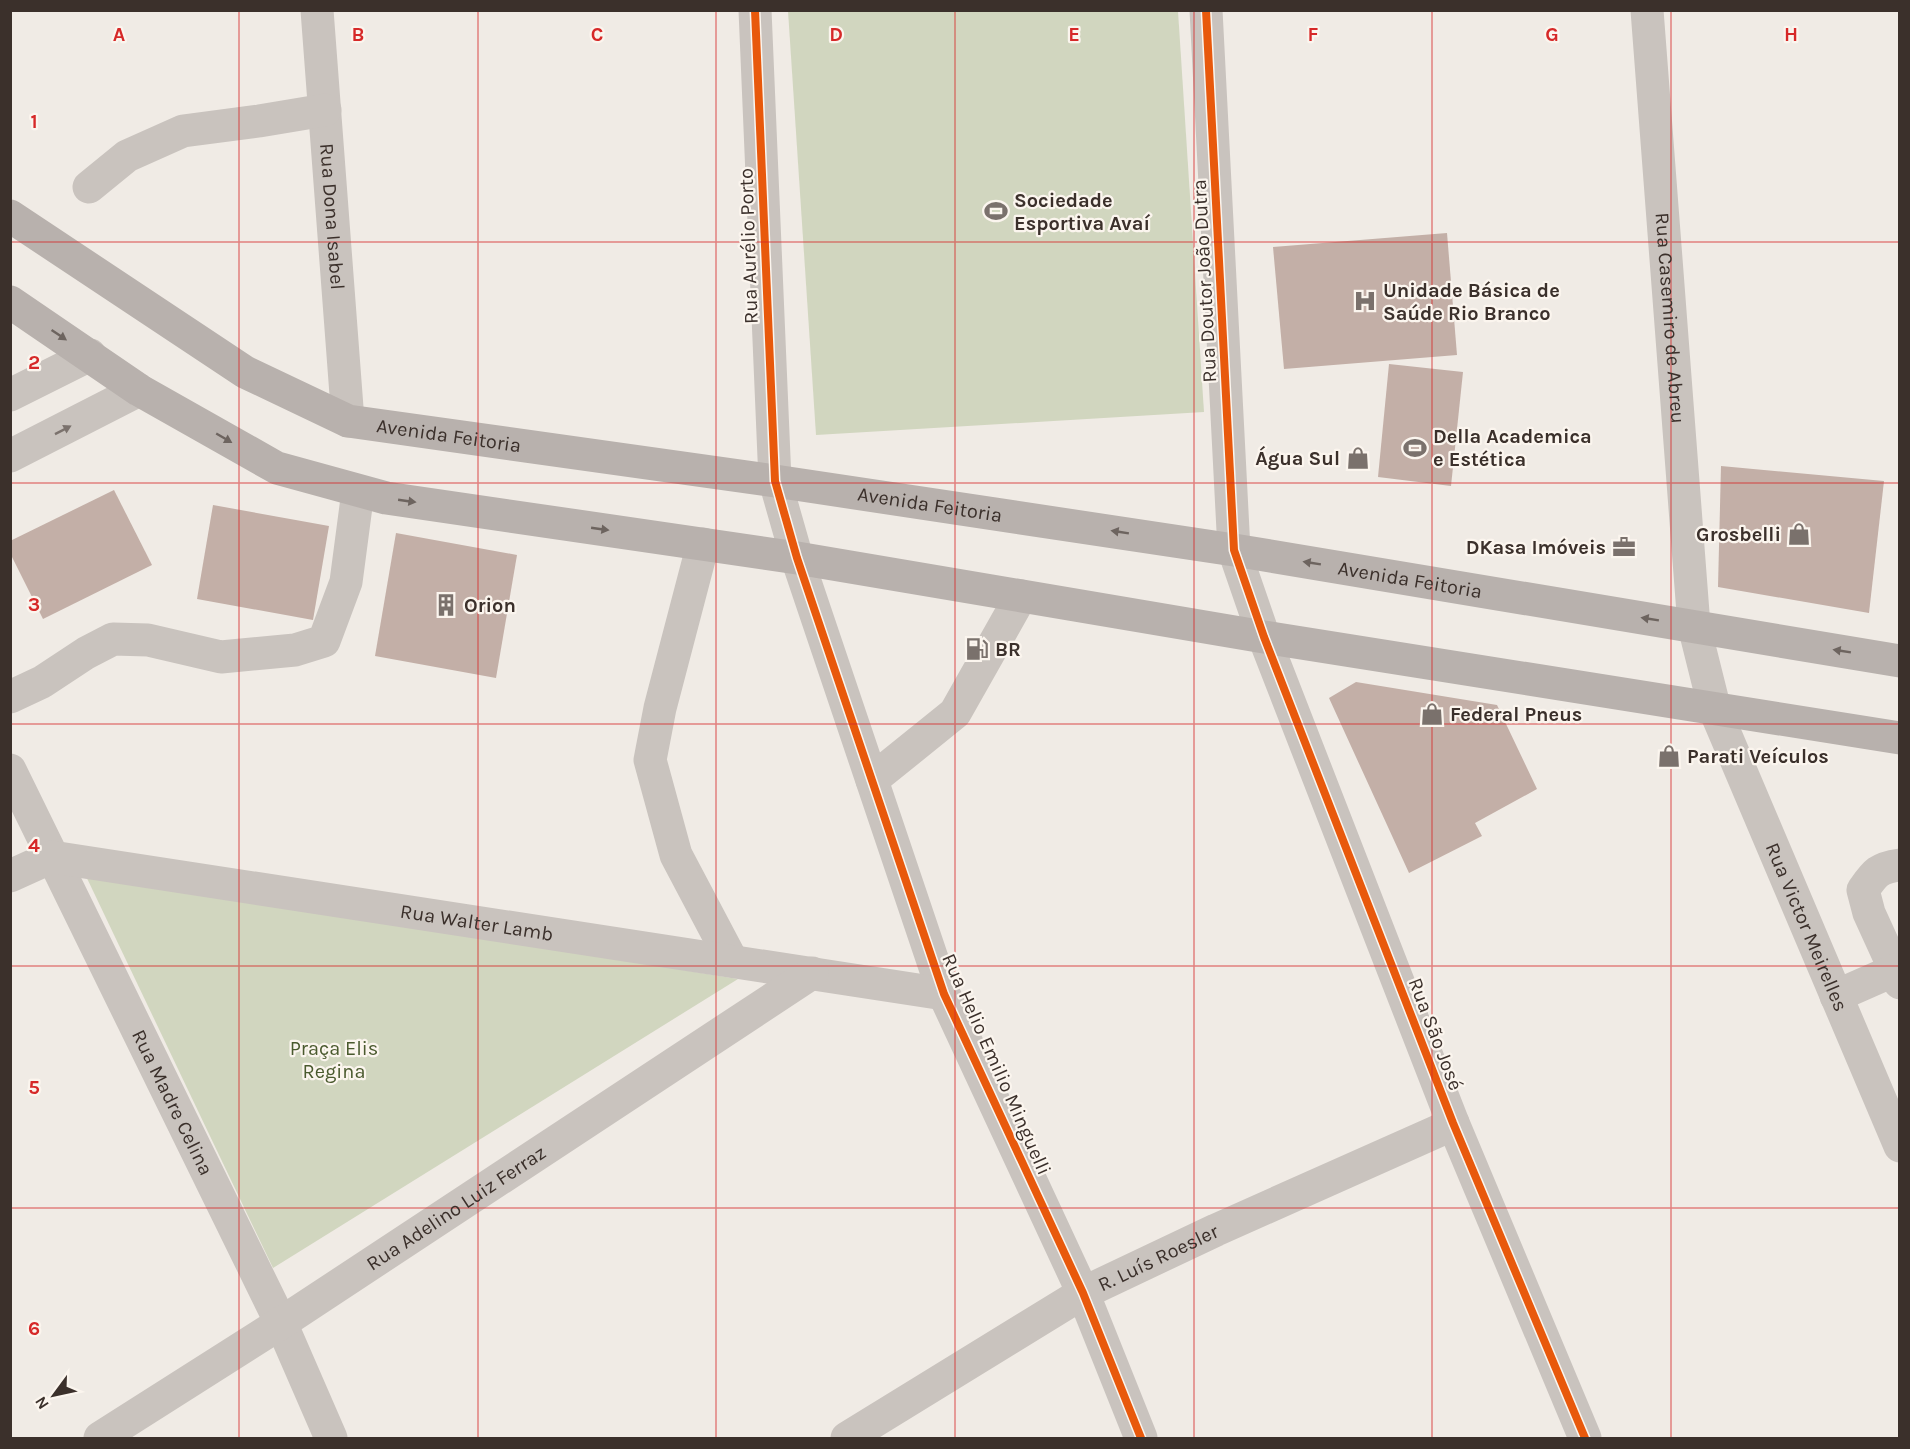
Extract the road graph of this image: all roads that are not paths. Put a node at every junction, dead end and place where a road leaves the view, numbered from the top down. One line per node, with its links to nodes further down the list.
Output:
1 (317, 10): 5 (street, Rua Dona Isabel)
2 (755, 10): 14 (street, Rua Aurélio Porto)
3 (1206, 10): 17 (street, Rua Doutor João Dutra)
4 (1647, 10): 20 (street, Rua Casemiro de Abreu)
5 (324, 110): 6 (street); 12 (street, Rua Dona Isabel)
6 (89, 187)
7 (10, 216): 12 (main road, Avenida Feitoria)
8 (10, 302): 9 (main road, one-way to 9)
9 (90, 355): 10 (main road); 11 (street)
10 (139, 390): 13 (street, one-way to 10); 15 (main road, one-way to 15)
11 (10, 396)
12 (348, 421): 14 (main road, Avenida Feitoria)
13 (10, 456)
14 (775, 480): 17 (main road, Avenida Feitoria, one-way to 14); 18 (street, Rua Aurélio Porto)
15 (358, 491): 16 (main road, one-way to 16); 23 (street)
16 (703, 544): 18 (main road); 31 (street)
17 (1234, 549): 20 (main road, Avenida Feitoria, one-way to 17); 21 (street, Rua Doutor João Dutra)
18 (797, 558): 19 (main road); 27 (street, Rua Helio Emilio Minguelli)
19 (1021, 596): 21 (main road); 27 (street)
20 (1694, 626): 22 (main road, Avenida Feitoria, one-way to 20); 24 (street, Rua Casemiro de Abreu)
21 (1264, 637): 24 (main road); 36 (street, Rua São José)
22 (1899, 661)
23 (10, 697)
24 (1715, 710): 25 (main road); 35 (street, Rua Victor Meirelles)
25 (1899, 738)
26 (10, 770): 28 (street, Rua Madre Celina)
27 (872, 780): 34 (street, Rua Helio Emilio Minguelli)
28 (52, 857): 30 (street); 31 (street, Rua Walter Lamb); 39 (street, Rua Madre Celina)
29 (1899, 866): 33 (street)
30 (10, 876)
31 (732, 961): 32 (street, Rua Walter Lamb)
32 (812, 973): 34 (street, Rua Walter Lamb); 39 (street, Rua Adelino Luiz Ferraz)
33 (1897, 977): 35 (street)
34 (944, 994): 38 (street, Rua Helio Emilio Minguelli)
35 (1836, 996): 37 (street, Rua Victor Meirelles)
36 (1453, 1123): 38 (street, R. Luís Roesler); 44 (street, Rua São José)
37 (1899, 1146)
38 (1083, 1293): 42 (street, R. Luís Roesler); 43 (street, Rua Helio Emilio Minguelli)
39 (281, 1323): 40 (street, Rua Adelino Luiz Ferraz); 41 (street, Rua Madre Celina)
40 (99, 1438)
41 (331, 1438)
42 (847, 1438)
43 (1141, 1438)
44 (1585, 1438)

